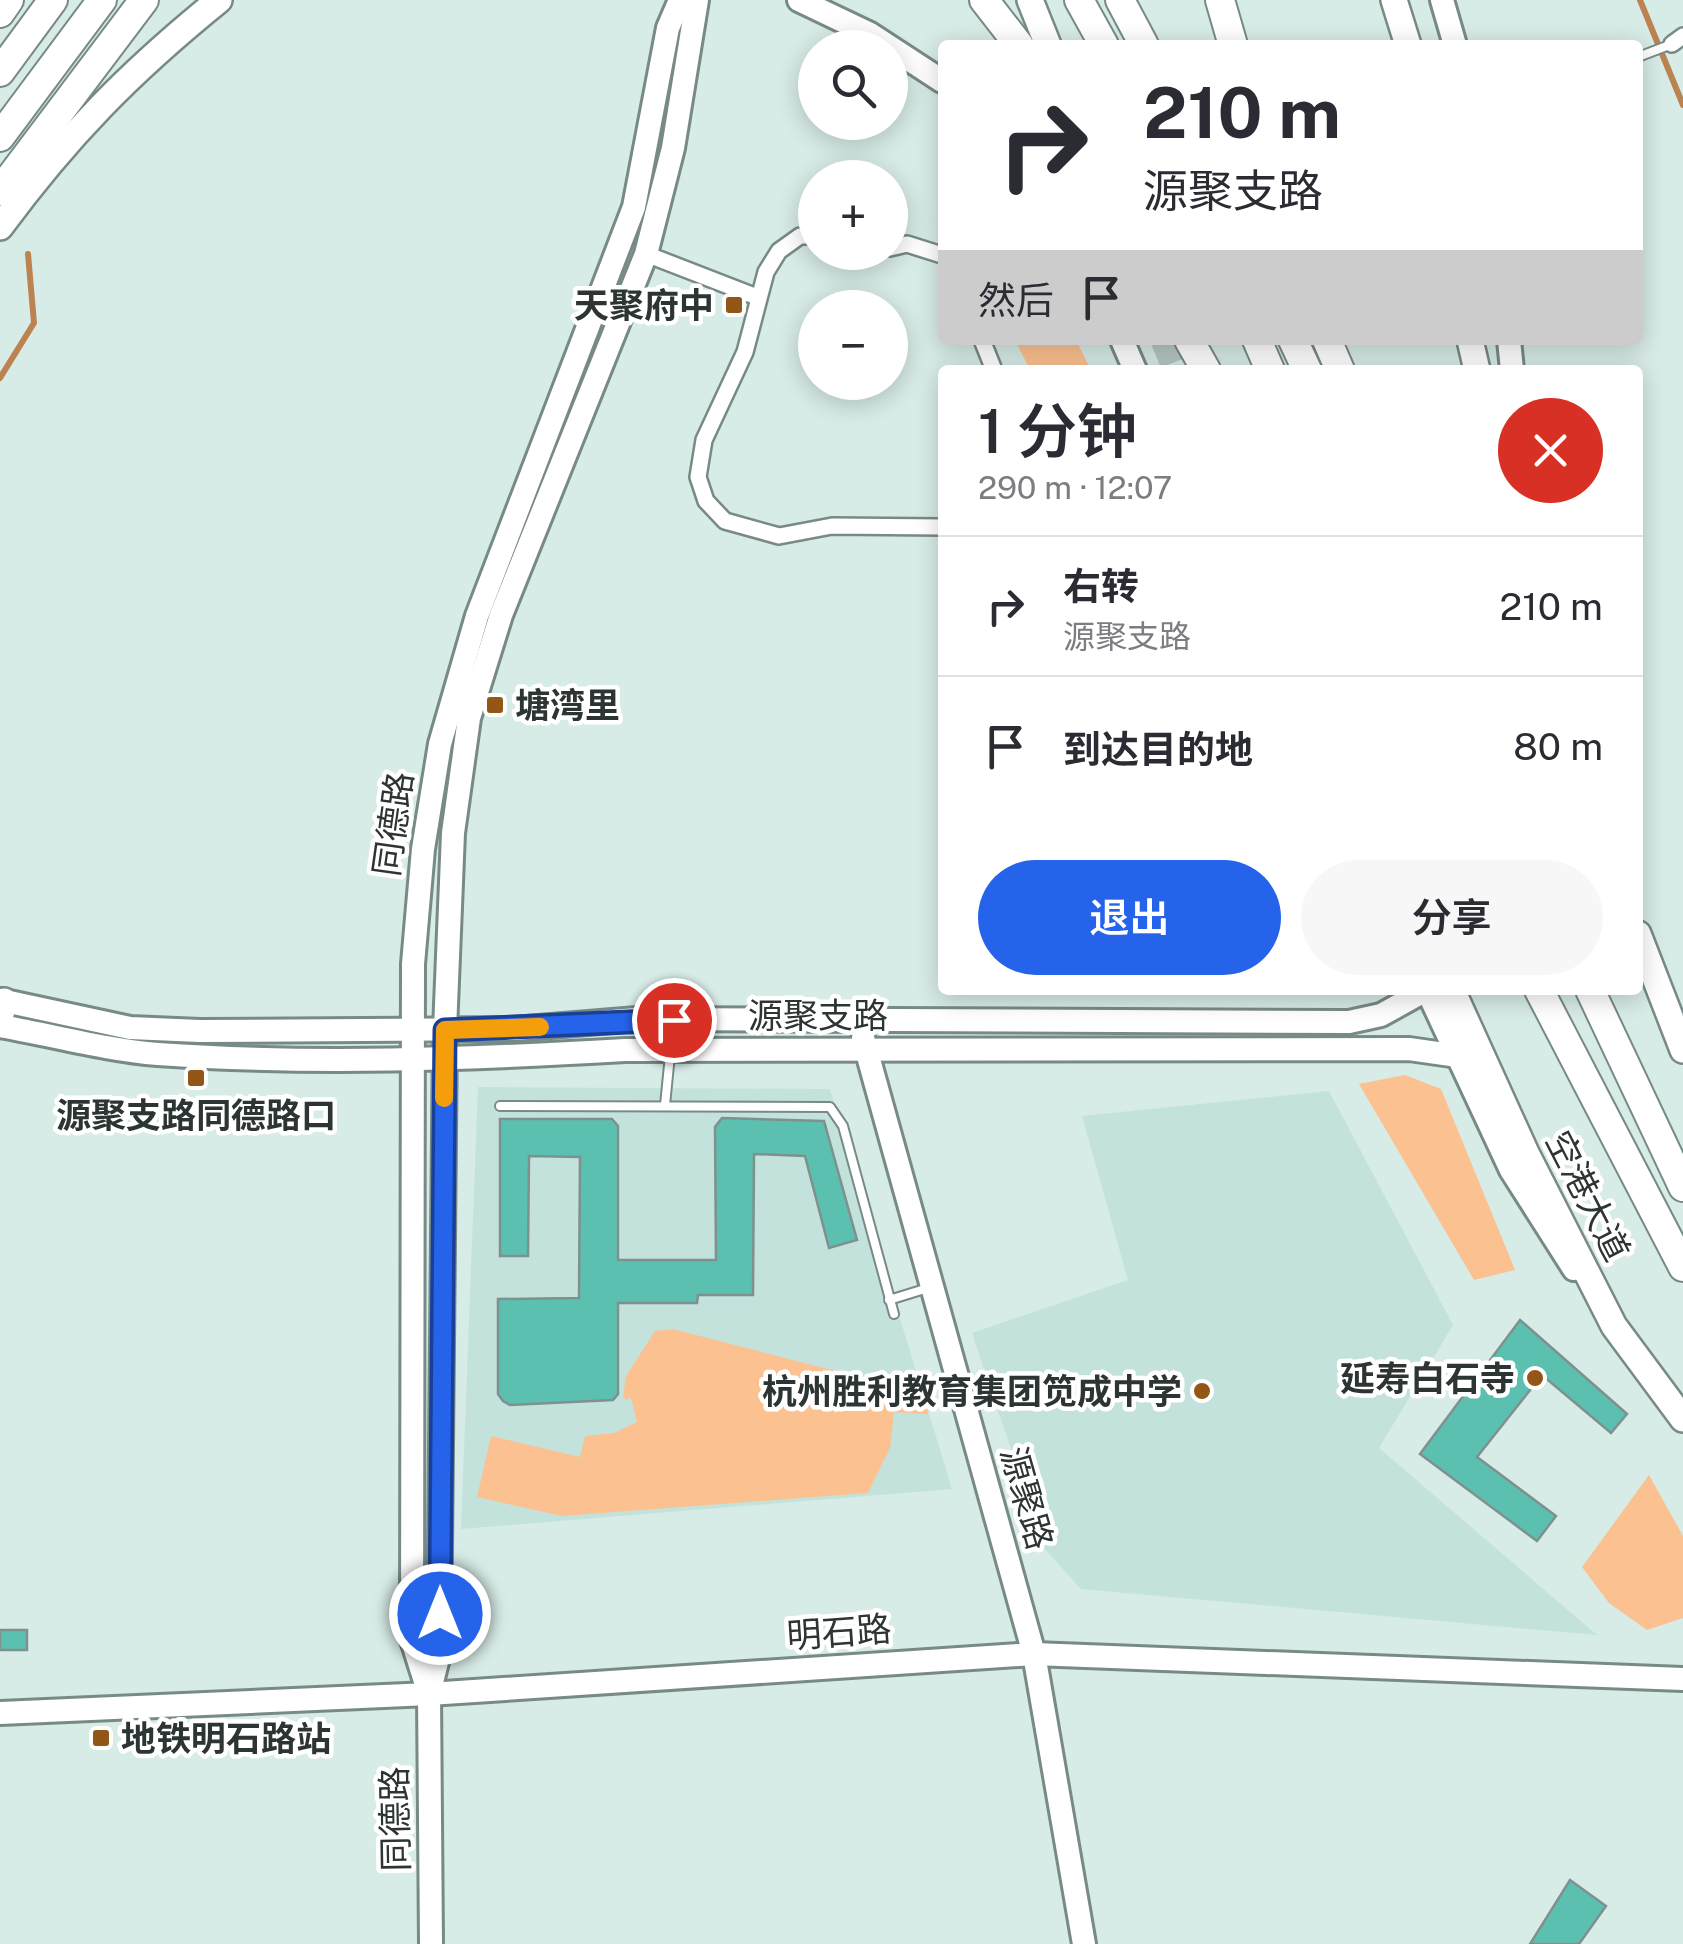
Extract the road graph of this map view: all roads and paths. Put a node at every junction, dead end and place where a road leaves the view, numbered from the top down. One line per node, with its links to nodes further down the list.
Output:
1 (52, 0): 28 (highway)
2 (102, 0): 30 (highway)
3 (144, 0): 31 (highway)
4 (219, 0): 32 (main road)
5 (680, 0): 48 (street, 同德路)
6 (697, 0): 35 (street, 同德路)
7 (798, 0): 29 (street)
8 (984, 0): 18 (highway)
9 (1002, 0): 19 (highway)
10 (1030, 0): 20 (main road)
11 (1078, 0): 21 (highway)
12 (1120, 0): 22 (highway)
13 (1220, 0): 23 (highway)
14 (1394, 0): 24 (main road)
15 (1442, 0): 25 (street)
16 (4, 2): 17 (highway)
17 (0, 13)
18 (1016, 40)
19 (1018, 40)
20 (1046, 40)
21 (1101, 40)
22 (1141, 40)
23 (1232, 40)
24 (1406, 40)
25 (1454, 40)
26 (1678, 40): 27 (lane)
27 (1643, 55)
28 (0, 72)
29 (938, 78)
30 (0, 137)
31 (0, 191)
32 (0, 227)
33 (798, 237): 37 (street)
34 (908, 244): 36 (street)
35 (646, 254): 37 (street); 47 (street, 同德路)
36 (938, 254)
37 (757, 297): 38 (street)
38 (938, 527)
39 (1643, 947): 51 (main road)
40 (1417, 995): 46 (street, 源聚支路)
41 (1428, 995): 52 (street)
42 (1454, 995): 62 (main road, 空港大道)
43 (1541, 995): 58 (highway)
44 (1592, 995): 57 (highway)
45 (1, 1012): 48 (street, 源聚支路); 54 (street, 源聚支路)
46 (858, 1020): 47 (street, 源聚支路); 50 (street, 源聚路)
47 (445, 1030): 48 (street, 源聚支路); 53 (street, 同德路)
48 (413, 1031): 54 (street, 同德路)
49 (670, 1050): 50 (street, 源聚支路); 53 (street, 源聚支路); 56 (lane)
50 (866, 1050): 52 (street, 源聚支路); 59 (street, 源聚路)
51 (1683, 1050)
52 (1458, 1056): 62 (street)
53 (444, 1057): 54 (street, 源聚支路); 66 (street, 同德路)
54 (412, 1058): 66 (street, 同德路)
55 (500, 1106): 56 (lane)
56 (666, 1106): 60 (lane)
57 (1683, 1186)
58 (1679, 1259)
59 (932, 1287): 60 (lane); 64 (street, 源聚路)
60 (890, 1300): 61 (lane)
61 (894, 1314)
62 (1614, 1326): 63 (main road, 空港大道)
63 (1683, 1419)
64 (1034, 1654): 65 (street, 明石路); 66 (street, 明石路); 69 (street, 源聚路)
65 (1683, 1680)
66 (429, 1694): 67 (street, 明石路); 68 (street, 同德路)
67 (0, 1713)
68 (431, 1944)
69 (1084, 1944)

